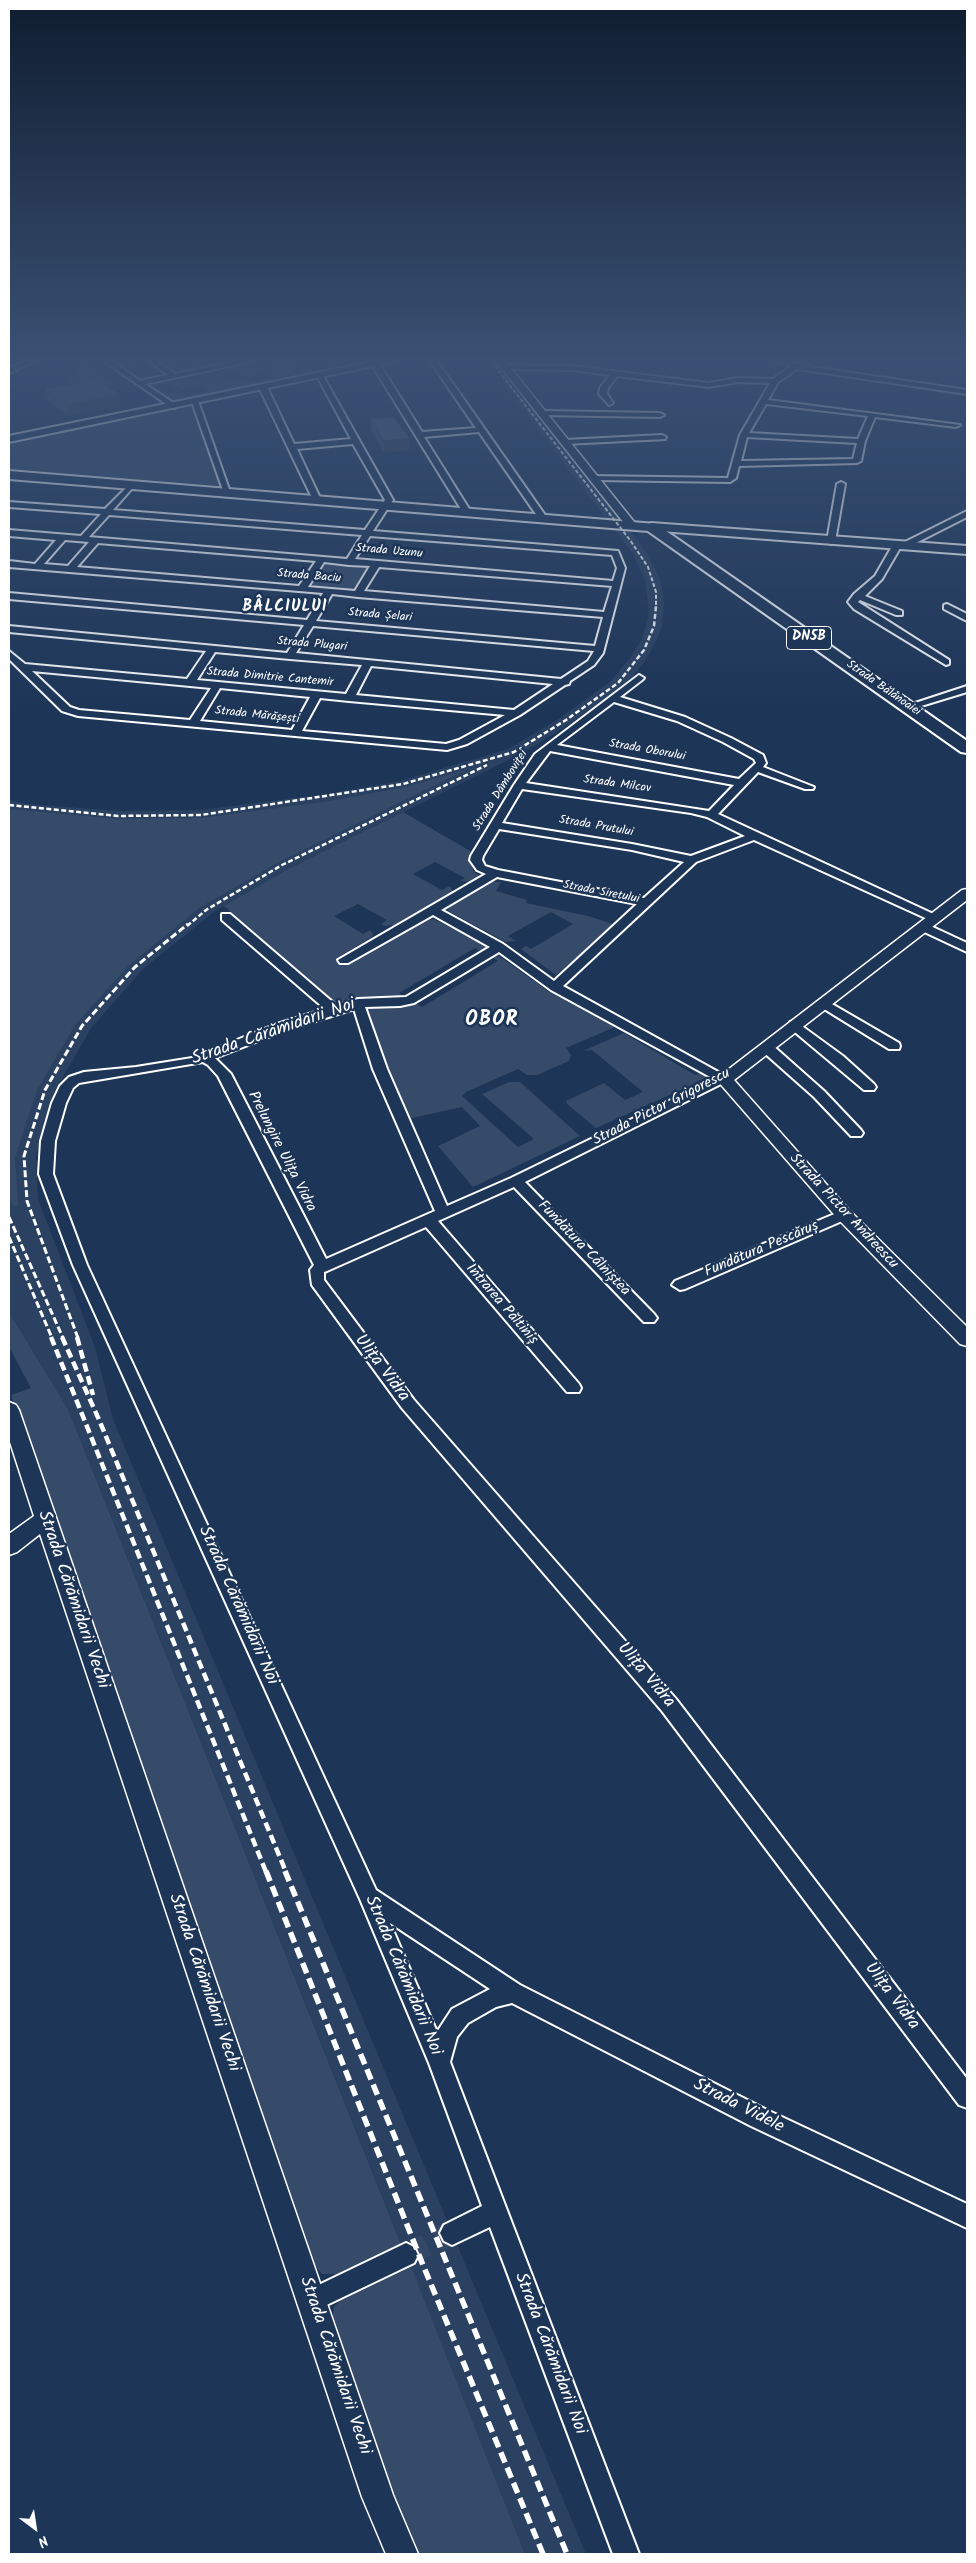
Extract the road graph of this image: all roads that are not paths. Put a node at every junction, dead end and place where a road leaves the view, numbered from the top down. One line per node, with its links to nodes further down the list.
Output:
1 (84, 481): 10 (main road)
2 (223, 481): 12 (street)
3 (308, 481): 13 (street)
4 (379, 481): 15 (street)
5 (447, 481): 17 (street)
6 (517, 481): 19 (street)
7 (596, 481): 20 (street)
8 (708, 481): 9 (street)
9 (726, 481)
10 (130, 484): 12 (main road); 16 (street)
11 (841, 484): 27 (street)
12 (228, 493): 13 (main road)
13 (317, 500): 15 (main road)
14 (9, 504): 16 (street)
15 (385, 505): 17 (main road); 23 (street)
16 (106, 512): 23 (street); 25 (street)
17 (467, 512): 19 (main road)
18 (967, 514): 28 (street)
19 (543, 518): 20 (main road)
20 (631, 525): 21 (main road)
21 (652, 526): 27 (main road); 63 (main road, Strada Bălănoaiei / DN5B)
22 (9, 533): 24 (street, Strada Uzunu)
23 (368, 533): 31 (street); 36 (street)
24 (64, 537): 25 (street, Strada Uzunu); 34 (street)
25 (83, 539): 26 (street, Strada Uzunu)
26 (96, 540): 30 (street, Strada Uzunu); 35 (street)
27 (831, 540): 28 (main road)
28 (900, 545): 29 (main road); 41 (street)
29 (967, 550)
30 (322, 559): 31 (street, Strada Uzunu); 37 (street)
31 (350, 562): 33 (street, Strada Uzunu)
32 (9, 564): 34 (street, Strada Baciu)
33 (376, 564): 36 (street, Strada Uzunu); 39 (street)
34 (38, 566): 35 (street, Strada Baciu)
35 (71, 569): 37 (street, Strada Baciu)
36 (617, 584): 44 (street)
37 (302, 589): 38 (street, Strada Baciu)
38 (330, 592): 39 (street, Strada Baciu); 46 (street)
39 (358, 594): 44 (street, Strada Baciu)
40 (9, 596): 46 (street, Strada Șelari)
41 (857, 596): 43 (street); 52 (street)
42 (948, 607): 45 (street)
43 (899, 613)
44 (608, 615): 49 (street)
45 (967, 618)
46 (310, 622): 49 (street, Strada Șelari); 51 (street)
47 (9, 629): 48 (street, Strada Plugari)
48 (213, 648): 51 (street, Strada Plugari); 57 (street)
49 (599, 649): 56 (street)
50 (9, 654): 54 (street, Strada Mărășești)
51 (290, 656): 53 (street, Strada Plugari)
52 (946, 662)
53 (368, 663): 56 (street, Strada Plugari); 61 (street)
54 (22, 667): 57 (street, Strada Dimitrie Cantemir); 65 (street, Strada Mărășești)
55 (640, 678): 62 (street, Strada Dâmboviței)
56 (566, 682): 64 (street, Strada Mărășești)
57 (190, 683): 58 (street, Strada Dimitrie Cantemir)
58 (218, 686): 60 (street, Strada Dimitrie Cantemir); 65 (street)
59 (967, 689): 63 (street)
60 (316, 695): 61 (street, Strada Dimitrie Cantemir); 66 (street)
61 (349, 698): 64 (street, Strada Dimitrie Cantemir)
62 (614, 699): 67 (street, Strada Dâmboviței); 69 (street)
63 (908, 707): 68 (main road, Strada Bălănoaiei / DN5B)
64 (516, 713): 66 (street, Strada Mărășești)
65 (194, 722): 66 (street, Strada Mărășești)
66 (295, 733)
67 (548, 747): 70 (street, Strada Oborului); 71 (street, Strada Dâmboviței)
68 (967, 748)
69 (757, 768): 70 (street); 72 (street)
70 (742, 782): 73 (street)
71 (519, 785): 73 (street, Strada Milcov); 74 (street, Strada Dâmboviței)
72 (809, 787)
73 (711, 815): 75 (street, Strada Milcov)
74 (496, 825): 76 (street, Strada Prutului); 77 (street, Strada Dâmboviței)
75 (754, 836): 76 (street); 82 (street, Strada Milcov)
76 (692, 860): 79 (street, Strada Siretului)
77 (496, 873): 79 (street, Strada Siretului); 80 (street)
78 (967, 893): 82 (street, Strada Pictor Grigorescu)
79 (646, 902): 86 (street)
80 (433, 910): 83 (street); 85 (street)
81 (226, 917): 89 (street)
82 (930, 923): 84 (street, Strada Milcov); 88 (street, Strada Pictor Grigorescu)
83 (499, 947): 86 (street); 87 (street, Strada Cărămidarii Noi)
84 (967, 948)
85 (344, 960)
86 (555, 987): 94 (street)
87 (358, 1003): 89 (street, Strada Cărămidarii Noi); 98 (street)
88 (824, 1004): 90 (street, Strada Pictor Grigorescu); 91 (street)
89 (334, 1010): 93 (street, Strada Cărămidarii Noi)
90 (795, 1025): 92 (street, Strada Pictor Grigorescu); 95 (street)
91 (894, 1046)
92 (766, 1047): 94 (street, Strada Pictor Grigorescu); 96 (street)
93 (204, 1058): 101 (street, Prelungire Ulița Vidra); 109 (street, Strada Cărămidarii Noi)
94 (724, 1079): 97 (street, Strada Pictor Grigorescu); 99 (street, Strada Pictor Andreescu)
95 (869, 1088)
96 (856, 1133)
97 (516, 1181): 98 (street, Strada Pictor Grigorescu); 103 (street, Fundătura Câlniștea)
98 (443, 1214): 100 (street, Strada Pictor Grigorescu)
99 (844, 1215): 102 (street, Fundătura Pescăruș); 104 (street, Strada Pictor Andreescu)
100 (428, 1221): 101 (street, Strada Pictor Grigorescu); 105 (street, Intrarea Păltiniș)
101 (322, 1267): 112 (street, Ulița Vidra)
102 (680, 1285)
103 (649, 1318)
104 (967, 1339)
105 (573, 1388)
106 (9, 1410): 107 (street, Strada Cărămidarii Vechi)
107 (44, 1520): 108 (street); 117 (street, Strada Cărămidarii Vechi)
108 (9, 1546)
109 (369, 1897): 110 (street, Strada Videle); 111 (street, Strada Cărămidarii Noi)
110 (512, 1992): 111 (street); 114 (street, Strada Videle)
111 (438, 2062): 113 (street, Strada Cărămidarii Noi)
112 (967, 2097)
113 (494, 2213): 115 (street); 119 (street, Strada Cărămidarii Noi)
114 (967, 2216)
115 (452, 2233)
116 (406, 2256): 117 (street)
117 (312, 2300): 118 (street, Strada Cărămidarii Vechi)
118 (402, 2554)
119 (626, 2554)

